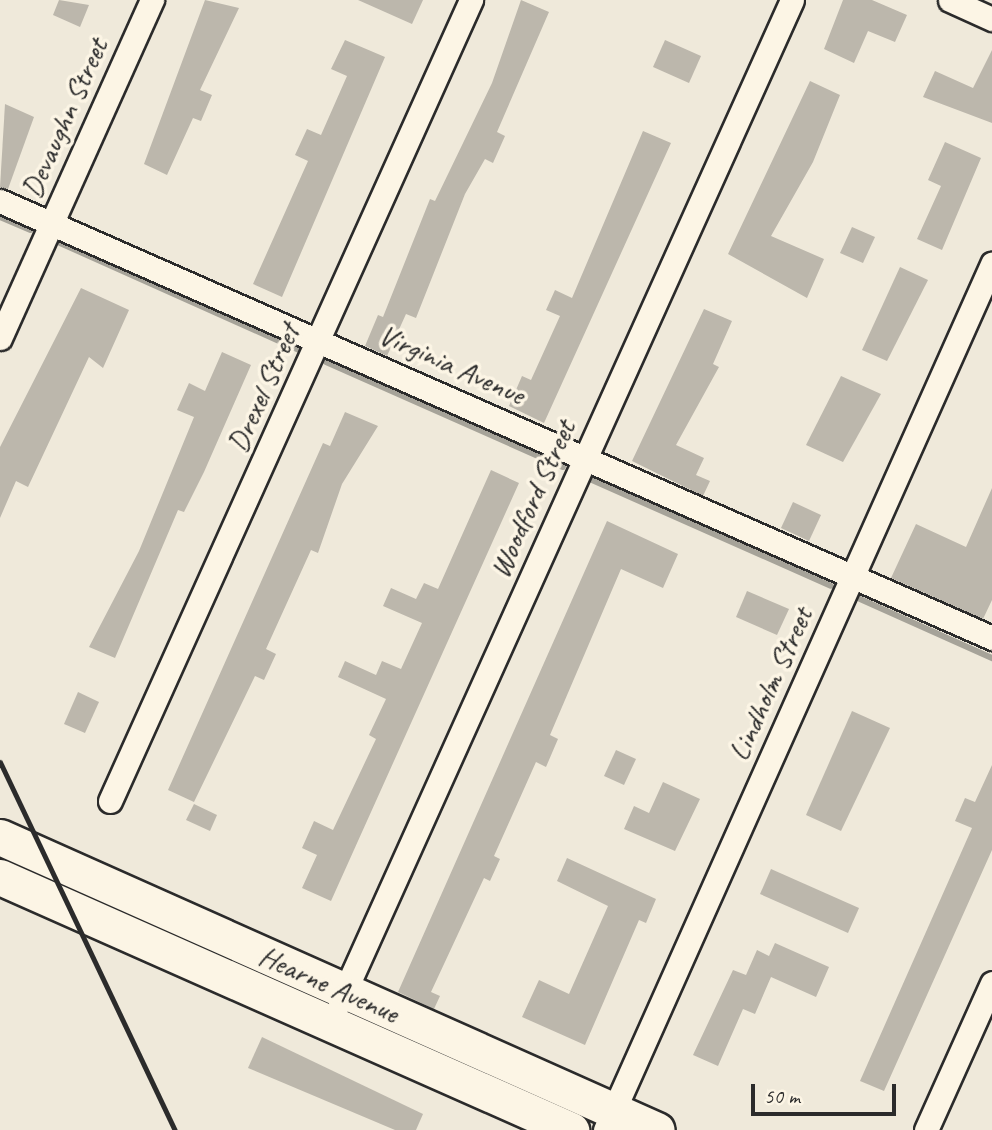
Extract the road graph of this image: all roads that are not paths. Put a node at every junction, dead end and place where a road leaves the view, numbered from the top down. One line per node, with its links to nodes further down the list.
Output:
1 (152, 0): 7 (street, Devaughn Street)
2 (471, 0): 10 (street, Drexel Street)
3 (792, 0): 11 (street, Woodford Street)
4 (950, 0): 5 (street)
5 (992, 19)
6 (0, 201): 7 (street, Virginia Avenue)
7 (51, 223): 9 (street, Devaughn Street); 10 (street, Virginia Avenue)
8 (992, 264): 12 (street, Lindholm Street)
9 (0, 338)
10 (319, 339): 11 (street, Virginia Avenue); 14 (street, Drexel Street)
11 (585, 458): 12 (street, Virginia Avenue); 18 (street, Woodford Street)
12 (853, 576): 13 (street, Virginia Avenue); 20 (street, Lindholm Street)
13 (992, 638)
14 (110, 801)
15 (0, 837): 18 (main road, Hearne Avenue)
16 (0, 877): 19 (main road, Hearne Avenue)
17 (992, 983): 23 (street)
18 (345, 991): 19 (street, Woodford Street); 20 (main road, Hearne Avenue)
19 (330, 1023): 21 (main road, Hearne Avenue)
20 (609, 1120): 22 (main road, Hearne Avenue)
21 (571, 1130)
22 (657, 1130)
23 (926, 1130)

